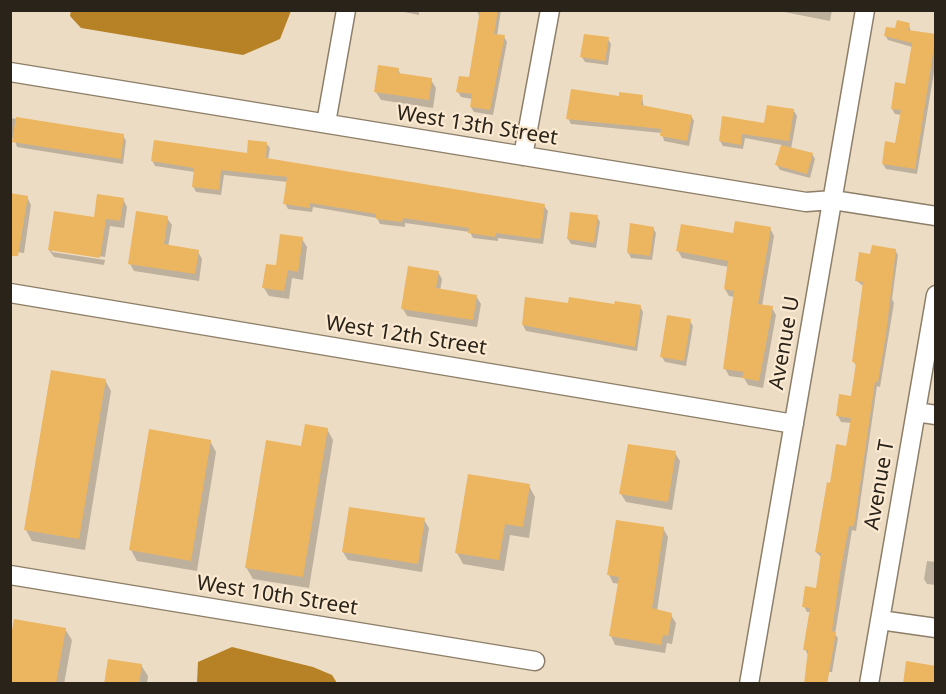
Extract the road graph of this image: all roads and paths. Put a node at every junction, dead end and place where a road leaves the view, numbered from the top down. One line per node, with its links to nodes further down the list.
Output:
1 (346, 10): 5 (street)
2 (550, 10): 6 (street)
3 (865, 10): 7 (street, Avenue U)
4 (10, 72): 5 (street, West 13th Street)
5 (326, 123): 6 (street, West 13th Street)
6 (523, 156): 7 (street, West 13th Street)
7 (833, 200): 8 (street, West 13th Street); 13 (street, Avenue U)
8 (936, 216)
9 (10, 292): 13 (street, West 12th Street)
10 (936, 295): 11 (street, Avenue T)
11 (916, 412): 12 (street); 15 (street, Avenue T)
12 (936, 415)
13 (794, 424): 18 (street, Avenue U)
14 (10, 575): 17 (street, West 10th Street)
15 (880, 620): 16 (street); 19 (street, Avenue T)
16 (936, 628)
17 (535, 661)
18 (749, 684)
19 (869, 684)

